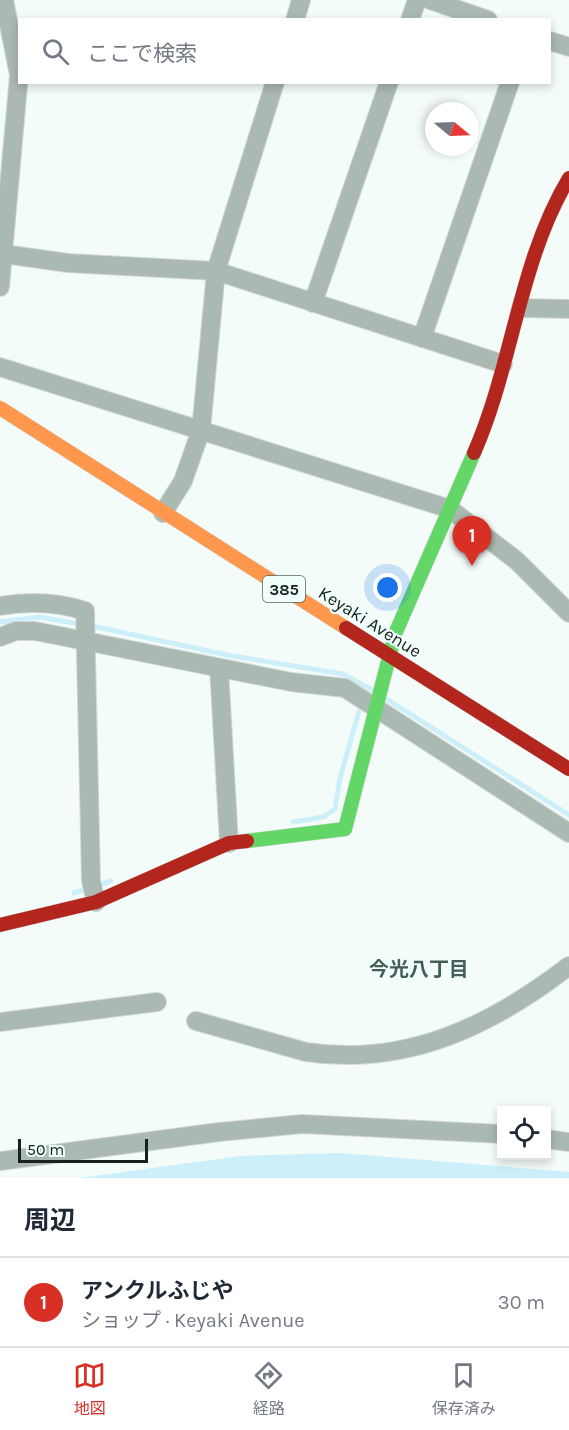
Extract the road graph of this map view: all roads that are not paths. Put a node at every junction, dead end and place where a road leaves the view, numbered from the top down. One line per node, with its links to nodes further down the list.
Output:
1 (4, 0): 10 (street)
2 (302, 0): 5 (street)
3 (417, 0): 6 (street)
4 (430, 0): 7 (street)
5 (296, 18)
6 (411, 18)
7 (482, 18)
8 (551, 41): 9 (street)
9 (569, 47)
10 (18, 70)
11 (18, 84): 16 (street)
12 (274, 84): 17 (street)
13 (388, 84): 19 (street)
14 (509, 84): 22 (street)
15 (569, 178): 20 (main road)
16 (4, 254): 17 (street); 18 (street)
17 (216, 271): 19 (street); 26 (street)
18 (0, 286)
19 (313, 303): 22 (street)
20 (521, 308): 21 (street); 23 (main road)
21 (569, 309)
22 (422, 338): 23 (street)
23 (502, 364): 27 (main road)
24 (0, 367): 26 (street)
25 (0, 408): 28 (main road, Keyaki Avenue / 385)
26 (201, 430): 27 (street); 28 (street)
27 (450, 509): 30 (street); 33 (main road)
28 (163, 513): 33 (main road, Keyaki Avenue / 385)
29 (0, 606): 32 (street)
30 (569, 613)
31 (0, 637): 32 (street)
32 (85, 640): 34 (street); 39 (street)
33 (389, 656): 35 (main road); 36 (main road, Keyaki Avenue / 385)
34 (219, 668): 35 (street); 38 (street)
35 (375, 709): 37 (street); 38 (main road)
36 (569, 769)
37 (569, 833)
38 (229, 843): 39 (main road)
39 (96, 903): 40 (main road)
40 (0, 925)
41 (569, 966): 43 (street)
42 (157, 1002): 44 (street)
43 (196, 1021)
44 (0, 1022)
45 (497, 1134): 48 (street)
46 (551, 1140): 47 (street)
47 (569, 1142)
48 (0, 1161)

